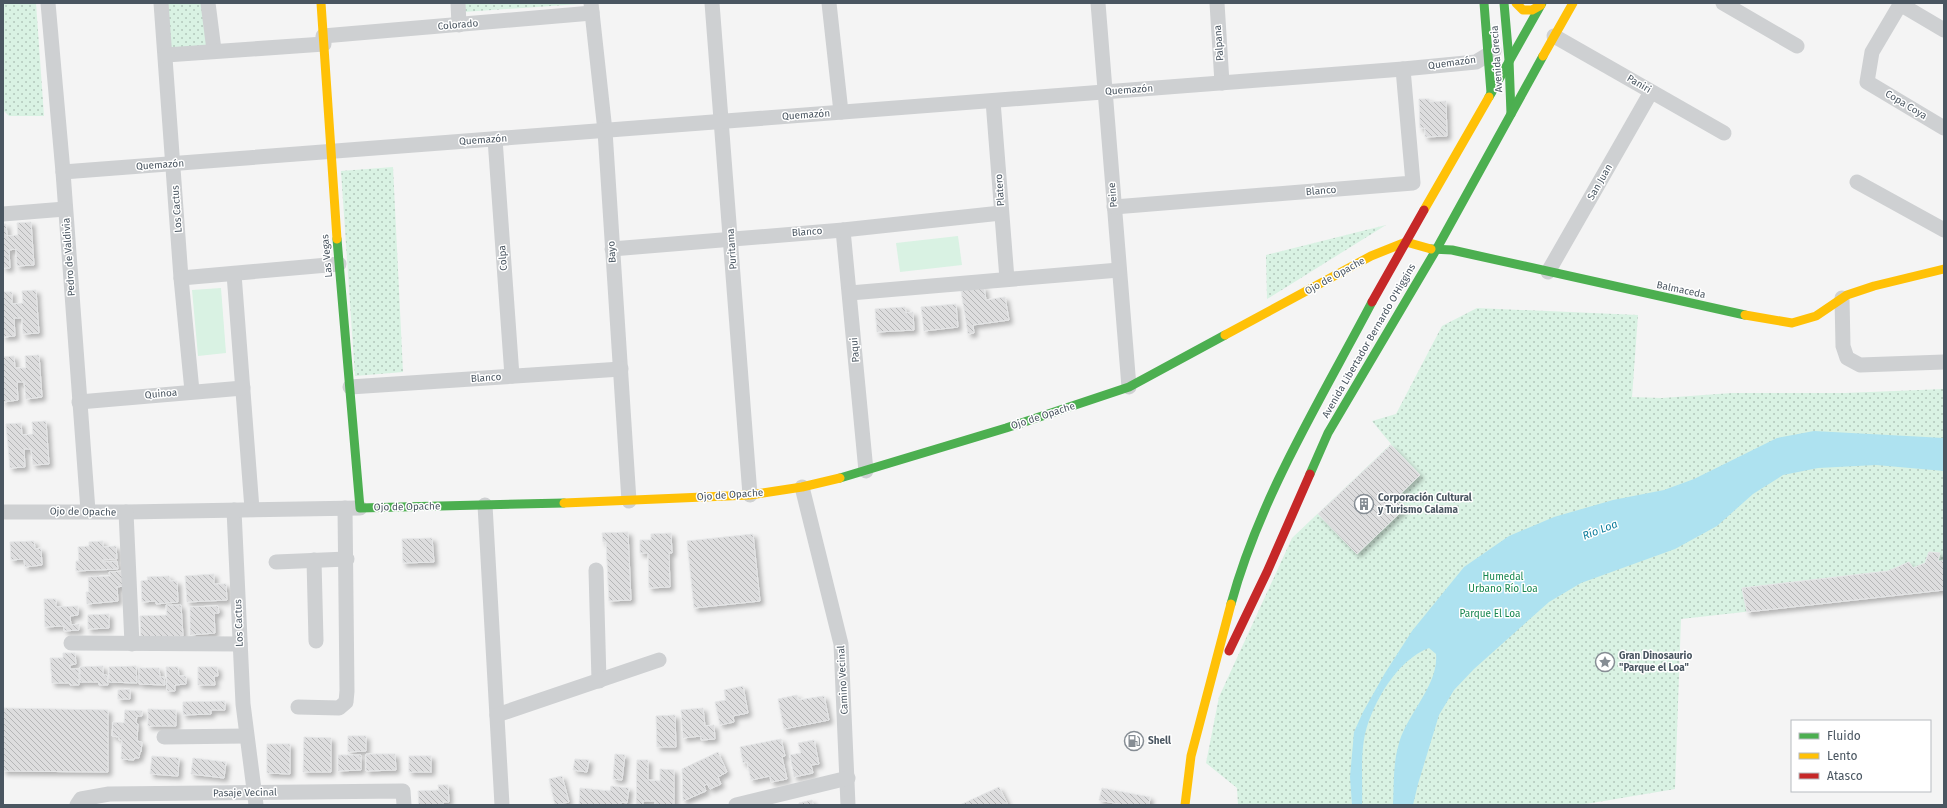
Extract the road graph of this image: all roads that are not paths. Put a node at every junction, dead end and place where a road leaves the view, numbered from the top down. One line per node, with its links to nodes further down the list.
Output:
1 (48, 3): 43 (street, Pedro de Valdivia)
2 (161, 3): 25 (street, Los Cactus)
3 (208, 3): 24 (street)
4 (321, 3): 21 (main road, Las Vegas)
5 (458, 3): 18 (street)
6 (712, 3): 36 (street, Puritama)
7 (829, 3): 34 (street)
8 (1098, 3): 30 (street, Peine)
9 (1217, 3): 29 (street, Palpana)
10 (1484, 3): 26 (main road, Avenida Grecia)
11 (1504, 3): 22 (main road, Avenida Grecia)
12 (1516, 3): 17 (main road)
13 (1573, 3): 20 (main road, Avenida Libertador Bernardo O'Higgins)
14 (1723, 3): 23 (street)
15 (1900, 3): 19 (street); 37 (street, Copa Coya)
16 (592, 8): 18 (street, Colorado); 38 (street, Bayo)
17 (1539, 8): 22 (street, Quemazón); 27 (main road, Avenida Libertador Bernardo O'Higgins)
18 (460, 25): 21 (street, Colorado)
19 (1944, 30)
20 (1554, 36): 31 (street, Paniri); 35 (main road, Avenida Libertador Bernardo O'Higgins)
21 (323, 40): 24 (street, Colorado); 41 (main road, Las Vegas)
22 (1506, 40): 26 (street, Quemazón); 27 (main road, Avenida Grecia)
23 (1797, 46)
24 (214, 50): 25 (street, Colorado)
25 (166, 55): 42 (street, Los Cactus)
26 (1488, 56): 28 (street, Quemazón); 32 (main road, Avenida Grecia)
27 (1510, 60): 32 (main road, Avenida Libertador Bernardo O'Higgins); 35 (main road, Avenida Grecia)
28 (1403, 69): 29 (street, Quemazón); 45 (street, Blanco)
29 (1222, 83): 30 (street, Quemazón)
30 (1105, 92): 33 (street, Quemazón); 45 (street, Peine)
31 (1651, 92): 39 (street, Paniri); 58 (street, San Juan)
32 (1491, 93): 52 (main road, Avenida Libertador Bernardo O'Higgins)
33 (994, 100): 34 (street, Quemazón); 47 (street, Platero)
34 (841, 112): 36 (street, Quemazón)
35 (1511, 114): 54 (main road, Avenida Libertador Bernardo O'Higgins)
36 (722, 122): 38 (street, Quemazón); 51 (street, Puritama)
37 (1944, 128)
38 (605, 131): 40 (street, Quemazón); 53 (street, Bayo)
39 (1724, 133)
40 (495, 139): 41 (street, Quemazón); 66 (street, Colpa)
41 (330, 152): 42 (street, Quemazón); 55 (main road, Las Vegas)
42 (173, 164): 43 (street, Quemazón); 60 (street, Los Cactus)
43 (63, 172): 46 (street, Pedro de Valdivia)
44 (1857, 182): 50 (street)
45 (1114, 207): 57 (street, Peine)
46 (65, 209): 48 (street); 71 (street, Pedro de Valdivia)
47 (1001, 213): 49 (street, Blanco); 61 (street, Platero)
48 (3, 214)
49 (843, 230): 51 (street, Blanco); 62 (street, Paqui)
50 (1944, 230)
51 (731, 238): 53 (street, Blanco); 74 (street, Puritama)
52 (1406, 242): 54 (main road, Balmaceda); 68 (main road, Ojo de Opache); 94 (main road, Avenida Libertador Bernardo O'Higgins)
53 (612, 249): 65 (street, Bayo)
54 (1436, 250): 58 (main road, Balmaceda); 94 (main road, Avenida Libertador Bernardo O'Higgins)
55 (339, 264): 59 (street); 67 (main road, Las Vegas)
56 (1944, 269): 63 (main road, Balmaceda)
57 (1119, 270): 61 (street); 68 (street, Peine)
58 (1548, 272): 63 (main road, Balmaceda)
59 (234, 274): 60 (street); 69 (street)
60 (181, 278): 70 (street, Los Cactus)
61 (1007, 280): 62 (street)
62 (850, 293): 72 (street, Paqui)
63 (1842, 298): 64 (street)
64 (1944, 362)
65 (621, 369): 66 (street, Blanco); 75 (street, Bayo)
66 (512, 376): 67 (street, Blanco)
67 (350, 387): 78 (main road, Las Vegas)
68 (1128, 387): 72 (main road, Ojo de Opache)
69 (243, 388): 70 (street, Quinoa); 79 (street)
70 (192, 391): 71 (street, Quinoa)
71 (79, 402): 81 (street, Pedro de Valdivia)
72 (866, 471): 73 (main road, Ojo de Opache)
73 (802, 487): 74 (main road, Ojo de Opache); 99 (street, Camino Vecinal)
74 (750, 495): 75 (main road, Ojo de Opache)
75 (629, 501): 76 (main road, Ojo de Opache)
76 (485, 505): 78 (main road, Ojo de Opache); 96 (street)
77 (345, 508): 78 (street, Ojo de Opache); 79 (street, Ojo de Opache); 84 (street)
78 (360, 508)
79 (252, 509): 80 (street, Ojo de Opache)
80 (234, 510): 83 (street, Ojo de Opache); 91 (street, Los Cactus)
81 (88, 511): 82 (street, Ojo de Opache); 83 (street, Ojo de Opache)
82 (3, 512)
83 (126, 512): 90 (street)
84 (347, 559): 85 (street); 95 (street)
85 (314, 560): 86 (street); 88 (street)
86 (276, 562)
87 (596, 570): 93 (street)
88 (316, 641)
89 (71, 644): 90 (street)
90 (132, 644): 91 (street)
91 (240, 644): 98 (street, Los Cactus)
92 (659, 660): 93 (street)
93 (599, 681): 96 (street)
94 (1206, 701): 106 (main road, Avenida Libertador Bernardo O'Higgins)
95 (298, 707)
96 (497, 716): 103 (street)
97 (164, 736): 98 (street)
98 (246, 736): 100 (street, Los Cactus)
99 (848, 778): 104 (street); 105 (street, Camino Vecinal)
100 (255, 799): 101 (street, Pasaje Vecinal); 102 (street, Pasaje Vecinal)
101 (77, 805)
102 (404, 805)
103 (502, 805)
104 (736, 805)
105 (848, 805)
106 (1185, 805)

